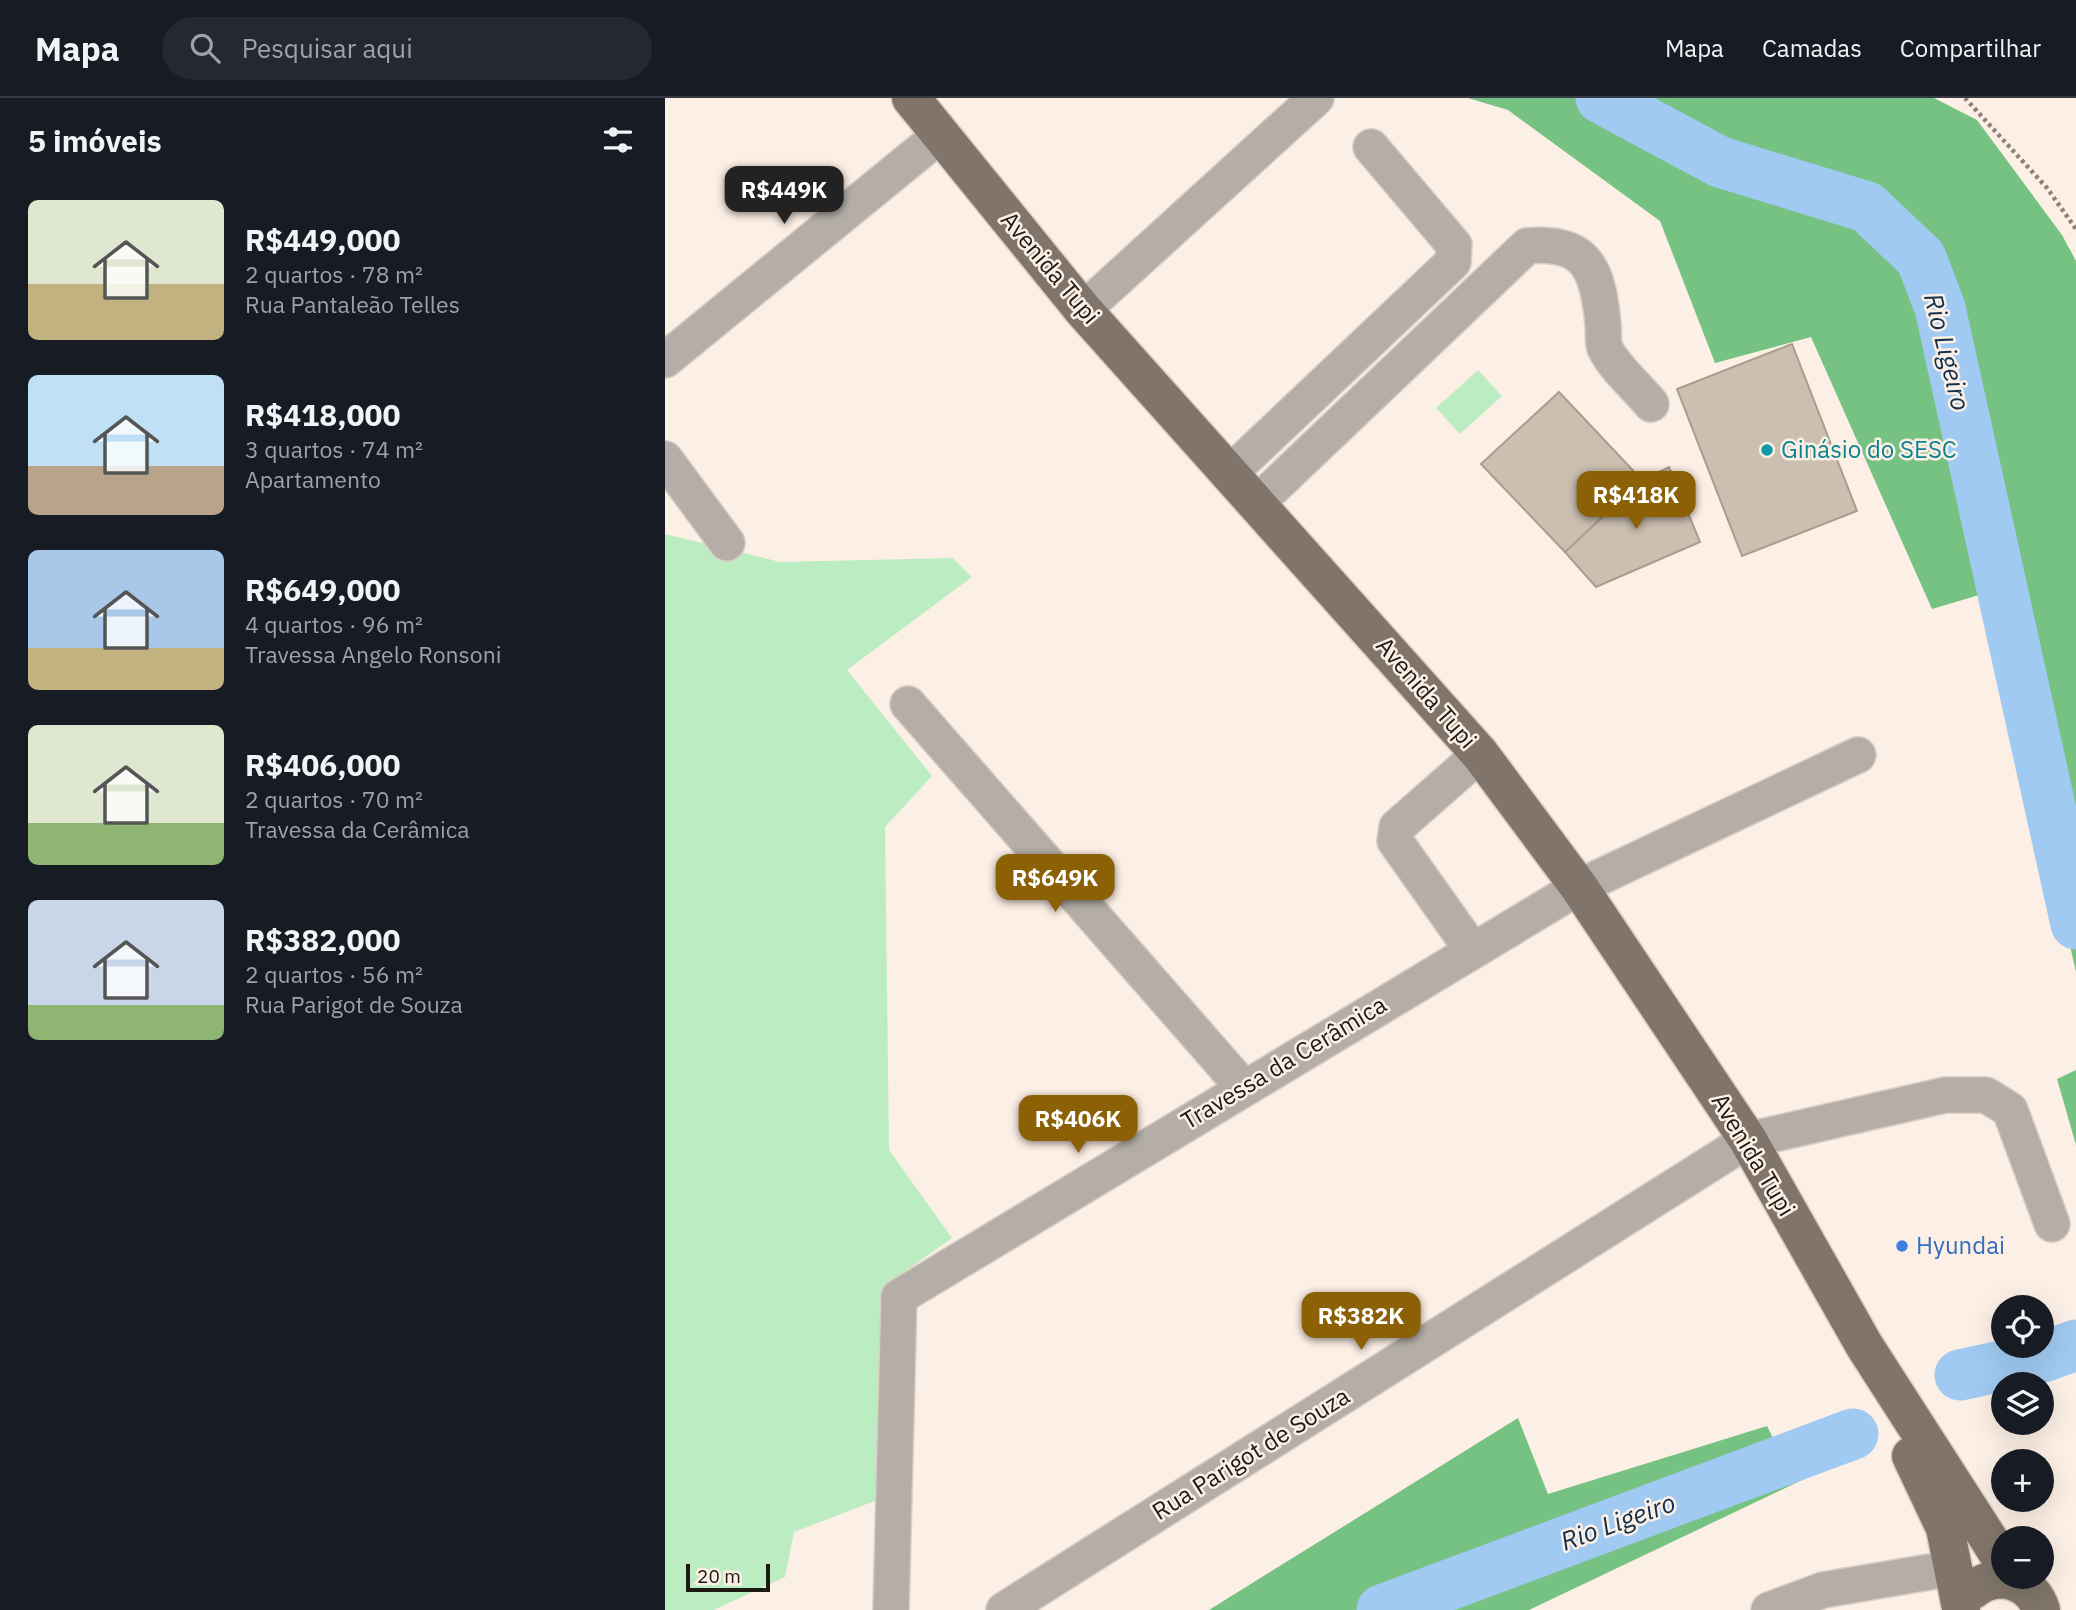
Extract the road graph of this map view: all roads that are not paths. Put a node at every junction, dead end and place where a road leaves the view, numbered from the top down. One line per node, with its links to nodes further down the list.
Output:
1 (911, 98): 3 (main road, Avenida Tupi)
2 (1316, 98): 5 (street)
3 (939, 136): 5 (main road, Avenida Tupi); 6 (street)
4 (1371, 147): 9 (street)
5 (1083, 310): 9 (main road, Avenida Tupi)
6 (665, 360)
7 (1651, 404): 10 (street)
8 (665, 459): 11 (street)
9 (1230, 473): 10 (main road, Avenida Tupi)
10 (1258, 502): 13 (main road, Avenida Tupi)
11 (727, 543)
12 (908, 704): 17 (street)
13 (1480, 754): 15 (main road, Avenida Tupi); 16 (street)
14 (1858, 755): 15 (street, Travessa da Cerâmica)
15 (1579, 887): 16 (street, Travessa da Cerâmica); 18 (main road, Avenida Tupi)
16 (1473, 951): 17 (street, Travessa da Cerâmica)
17 (1243, 1087): 26 (street, Travessa da Cerâmica)
18 (1748, 1140): 19 (street, Rua Parigot de Souza); 20 (main road, Avenida Tupi); 27 (street, Rua Parigot de Souza)
19 (2052, 1224)
20 (1864, 1345): 21 (main road, Avenida Tupi); 22 (main road, Avenida Tupi)
21 (1991, 1544)
22 (1954, 1568): 25 (main road, Avenida Tupi); 28 (street)
23 (1991, 1580): 25 (main road)
24 (2027, 1589): 29 (main road, Avenida Tupi)
25 (1961, 1609)
26 (891, 1610)
27 (1004, 1610)
28 (1769, 1610)
29 (2041, 1610)

